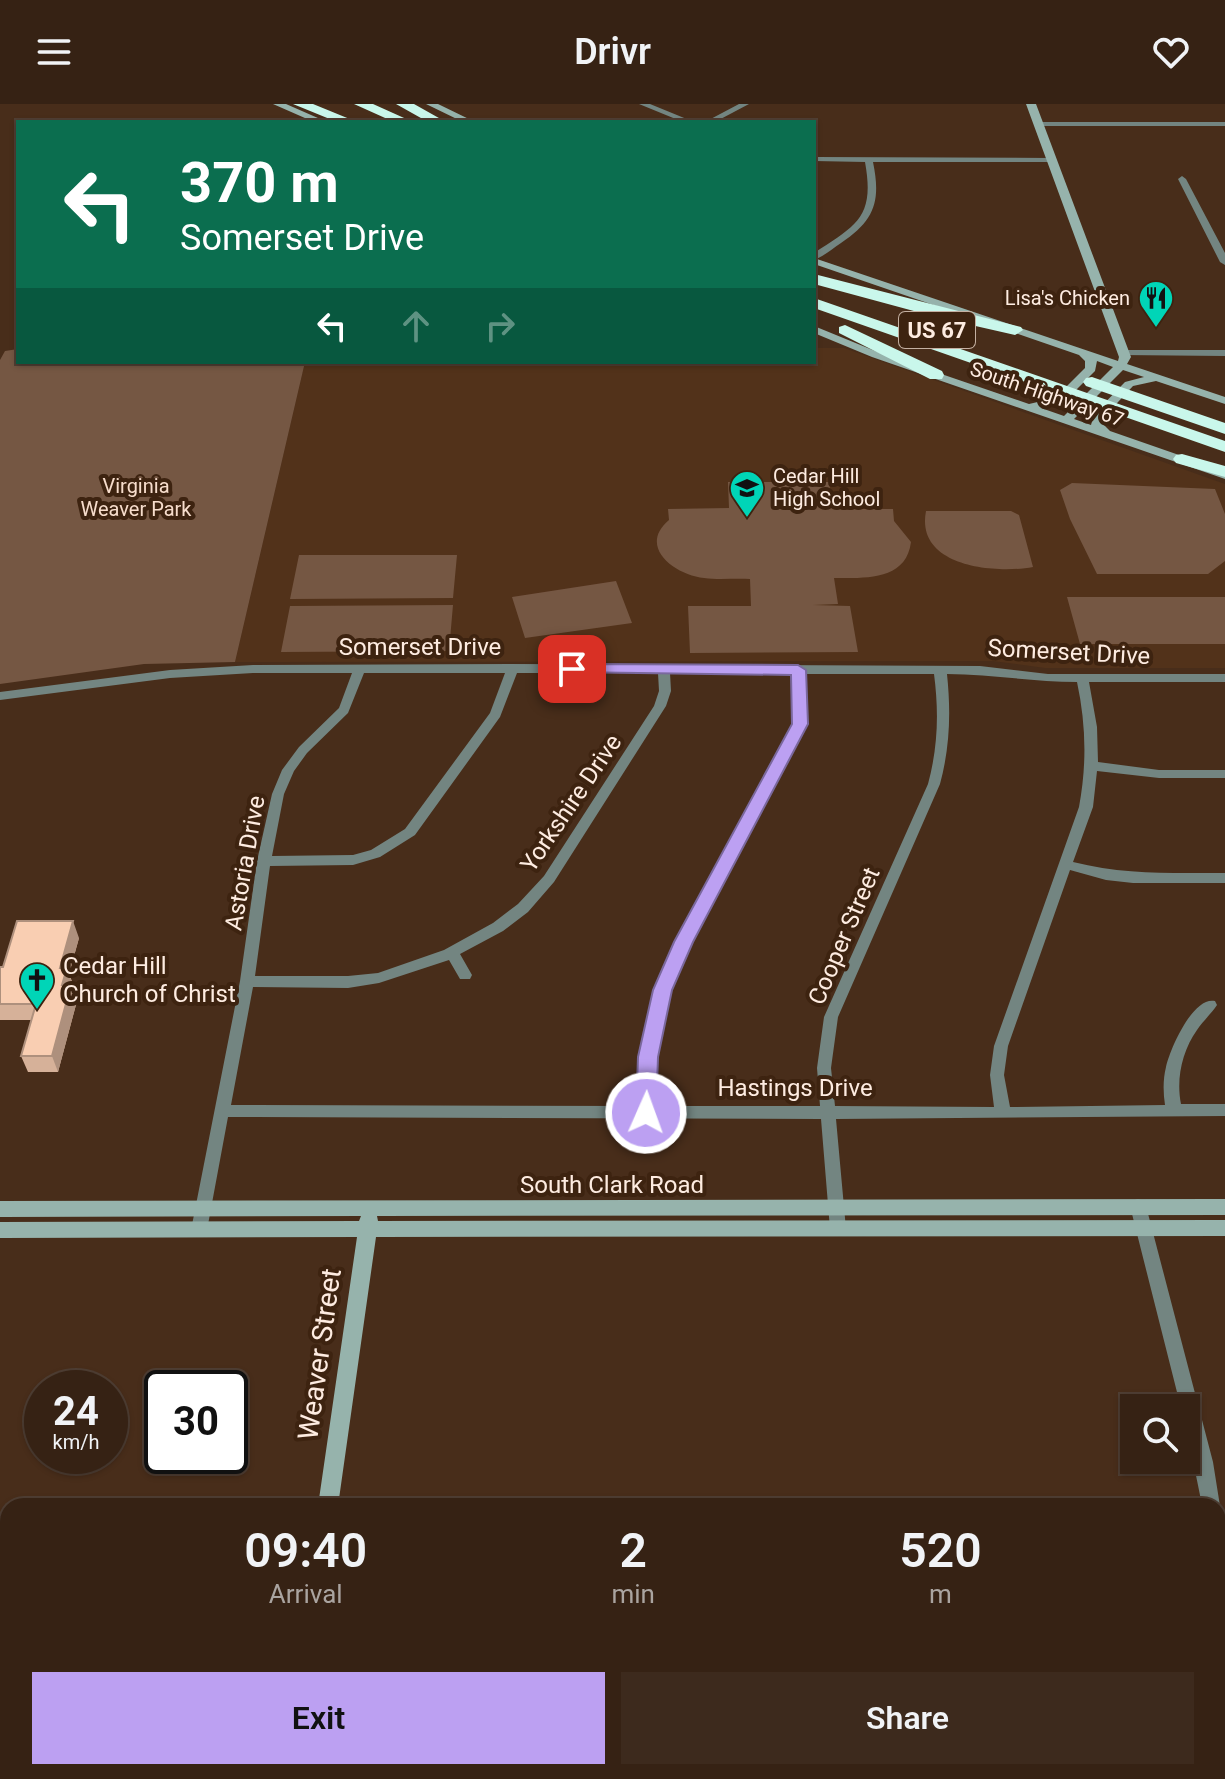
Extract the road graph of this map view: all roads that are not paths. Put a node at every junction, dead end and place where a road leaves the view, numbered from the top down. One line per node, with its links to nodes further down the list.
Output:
1 (278, 104): 10 (main road)
2 (300, 104): 11 (highway)
3 (327, 104): 12 (highway)
4 (361, 104): 13 (highway)
5 (403, 104): 14 (highway)
6 (431, 104): 15 (main road)
7 (643, 104): 16 (street)
8 (745, 104): 17 (street)
9 (1031, 104): 18 (main road)
10 (317, 120)
11 (344, 120)
12 (366, 120)
13 (401, 120)
14 (435, 120)
15 (466, 120)
16 (685, 120)
17 (713, 120)
18 (1038, 124): 19 (street); 22 (main road)
19 (1225, 124)
20 (816, 159): 21 (street)
21 (869, 160): 22 (street); 24 (street)
22 (1050, 160): 31 (main road)
23 (1182, 179): 26 (street)
24 (816, 258)
25 (816, 260): 33 (main road)
26 (1225, 262)
27 (816, 280): 33 (highway)
28 (816, 287): 41 (highway, US 67)
29 (816, 304): 41 (highway, US 67)
30 (816, 317): 37 (highway)
31 (1111, 321): 34 (main road); 36 (main road)
32 (816, 330): 37 (main road, South Highway 67)
33 (1015, 330): 34 (main road)
34 (1083, 353): 36 (main road); 40 (main road)
35 (1225, 353): 36 (street)
36 (1122, 359): 38 (main road); 42 (main road)
37 (936, 375): 40 (main road, South Highway 67)
38 (1156, 378): 39 (main road); 44 (main road)
39 (1225, 401)
40 (1028, 406): 42 (main road, South Highway 67)
41 (1144, 409): 43 (highway, US 67); 45 (highway, US 67)
42 (1066, 420): 44 (main road, South Highway 67)
43 (1225, 429)
44 (1106, 434): 46 (main road, South Highway 67)
45 (1225, 447)
46 (1182, 459): 47 (highway)
47 (1225, 473)
48 (513, 668): 49 (street, Somerset Drive); 50 (street, Somerset Drive); 58 (street)
49 (360, 669): 55 (street, Somerset Drive); 58 (street, Astoria Drive)
50 (664, 669): 51 (street, Somerset Drive); 61 (street, Yorkshire Drive)
51 (798, 670): 52 (street, Somerset Drive); 69 (street)
52 (940, 670): 53 (street, Somerset Drive); 68 (street, Cooper Street)
53 (1082, 678): 54 (street, Somerset Drive); 56 (street)
54 (1225, 678)
55 (0, 696)
56 (1094, 766): 57 (street); 59 (street)
57 (1225, 774)
58 (264, 861): 63 (street, Astoria Drive)
59 (1064, 864): 60 (street); 70 (street)
60 (1225, 878)
61 (452, 953): 62 (street); 63 (street, Yorkshire Drive)
62 (465, 975)
63 (247, 981): 67 (street, Astoria Drive)
64 (1210, 1005): 65 (street)
65 (1174, 1110): 66 (street, Hastings Drive); 70 (street, Hastings Drive)
66 (1225, 1110)
67 (222, 1111): 69 (street, Hastings Drive); 76 (street, Astoria Drive)
68 (826, 1111): 69 (street, Hastings Drive); 70 (street, Hastings Drive); 74 (street, Cooper Street)
69 (646, 1113)
70 (1003, 1113)
71 (1138, 1206): 72 (main road, South Clark Road); 74 (main road, South Clark Road); 80 (street)
72 (1225, 1207)
73 (55, 1208): 75 (main road, South Clark Road); 76 (main road, South Clark Road); 82 (main road)
74 (836, 1208): 77 (main road, South Clark Road); 79 (street, Cooper Street)
75 (0, 1209)
76 (203, 1209): 77 (main road, South Clark Road); 83 (street, Astoria Drive)
77 (369, 1220): 79 (main road, South Clark Road); 83 (main road, South Clark Road); 84 (main road, Weaver Street)
78 (1225, 1228): 80 (main road, South Clark Road)
79 (838, 1229): 80 (main road, South Clark Road)
80 (1143, 1229): 85 (street)
81 (0, 1230): 82 (main road, South Clark Road)
82 (49, 1230): 83 (main road, South Clark Road)
83 (199, 1230)
84 (329, 1498)
85 (1210, 1498)

